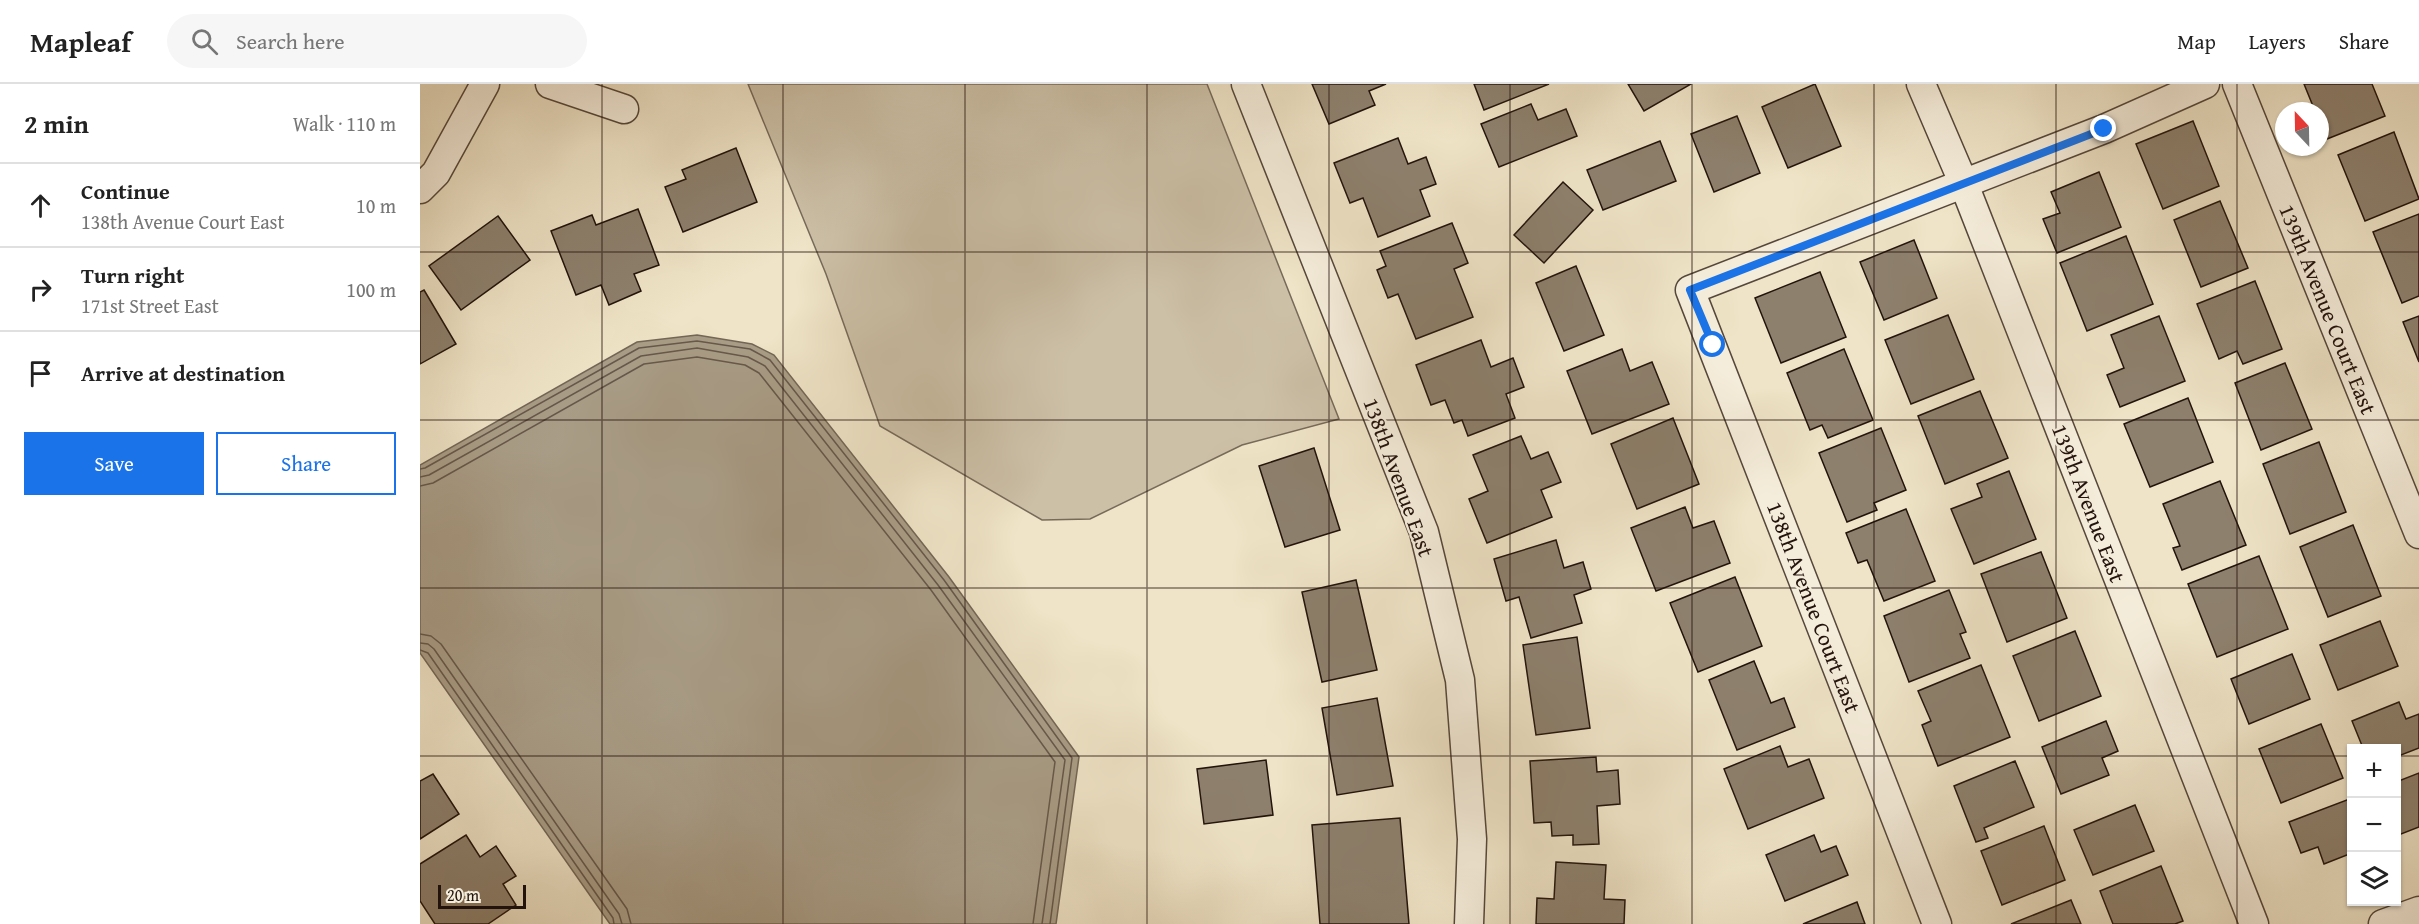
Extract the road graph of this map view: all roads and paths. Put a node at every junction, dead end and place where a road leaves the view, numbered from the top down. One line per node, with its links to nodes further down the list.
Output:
1 (485, 84): 9 (street)
2 (550, 84): 7 (street)
3 (1246, 84): 12 (street, 138th Avenue East)
4 (1921, 84): 8 (street, 139th Avenue East)
5 (2205, 84): 8 (street)
6 (2237, 84): 10 (street, 139th Avenue Court East)
7 (624, 109)
8 (1963, 182): 13 (street, 138th Avenue Court East); 14 (street, 139th Avenue East)
9 (420, 189)
10 (2419, 534)
11 (2419, 911): 15 (street)
12 (1469, 924)
13 (1937, 924)
14 (2254, 924)
15 (2383, 924)

